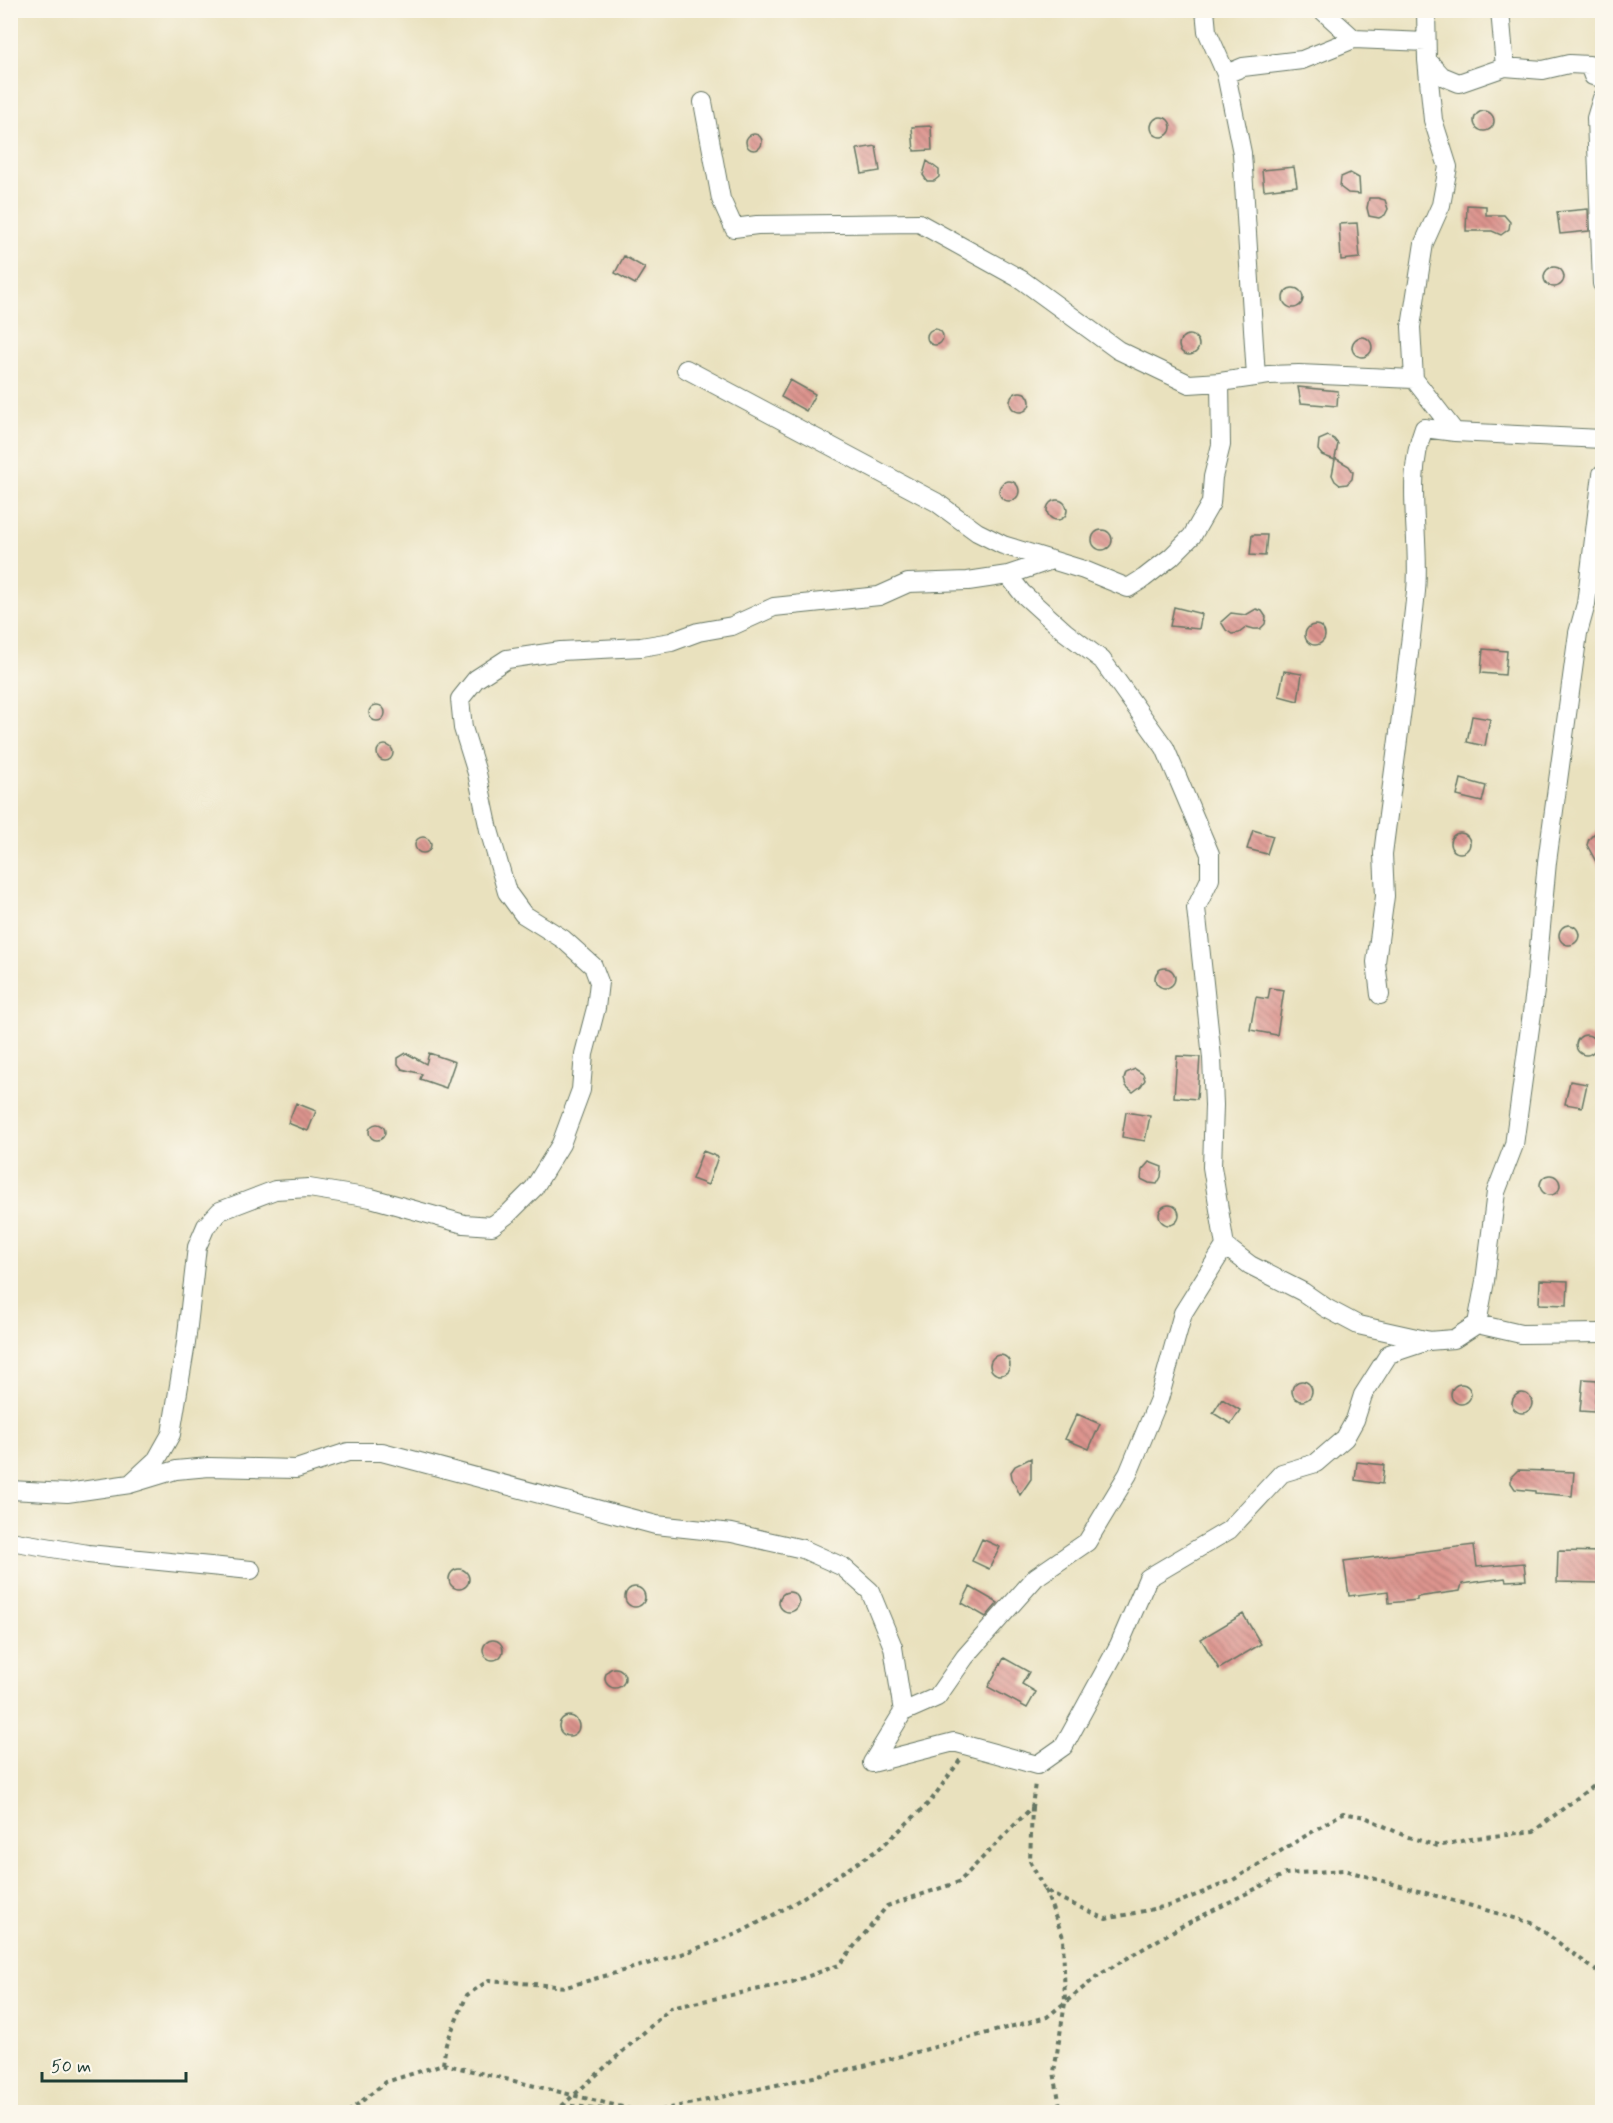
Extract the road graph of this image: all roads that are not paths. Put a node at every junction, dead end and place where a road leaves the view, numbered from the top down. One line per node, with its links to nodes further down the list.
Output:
1 (1205, 10): 9 (street)
2 (1322, 10): 5 (street)
3 (1426, 10): 6 (street)
4 (1500, 10): 8 (street)
5 (1354, 39): 6 (street); 9 (street)
6 (1426, 42): 7 (street)
7 (1427, 60): 8 (street); 16 (street)
8 (1505, 67): 10 (street)
9 (1226, 74): 15 (street)
10 (1602, 78)
11 (1602, 98): 13 (street)
12 (703, 102): 17 (street)
13 (1602, 284)
14 (686, 369): 21 (street)
15 (1256, 377): 16 (street); 17 (street)
16 (1414, 379): 18 (street)
17 (1220, 382): 21 (street)
18 (1455, 432): 19 (street); 23 (street)
19 (1602, 439)
20 (1602, 474): 25 (street)
21 (1052, 560): 22 (street)
22 (1008, 575): 24 (street); 28 (street)
23 (1380, 995)
24 (1225, 1246): 27 (street); 32 (street)
25 (1477, 1324): 26 (street); 27 (street)
26 (1602, 1333)
27 (1432, 1341): 32 (street)
28 (130, 1484): 29 (street); 32 (street)
29 (10, 1490)
30 (10, 1541): 31 (street)
31 (251, 1570)
32 (903, 1712)

